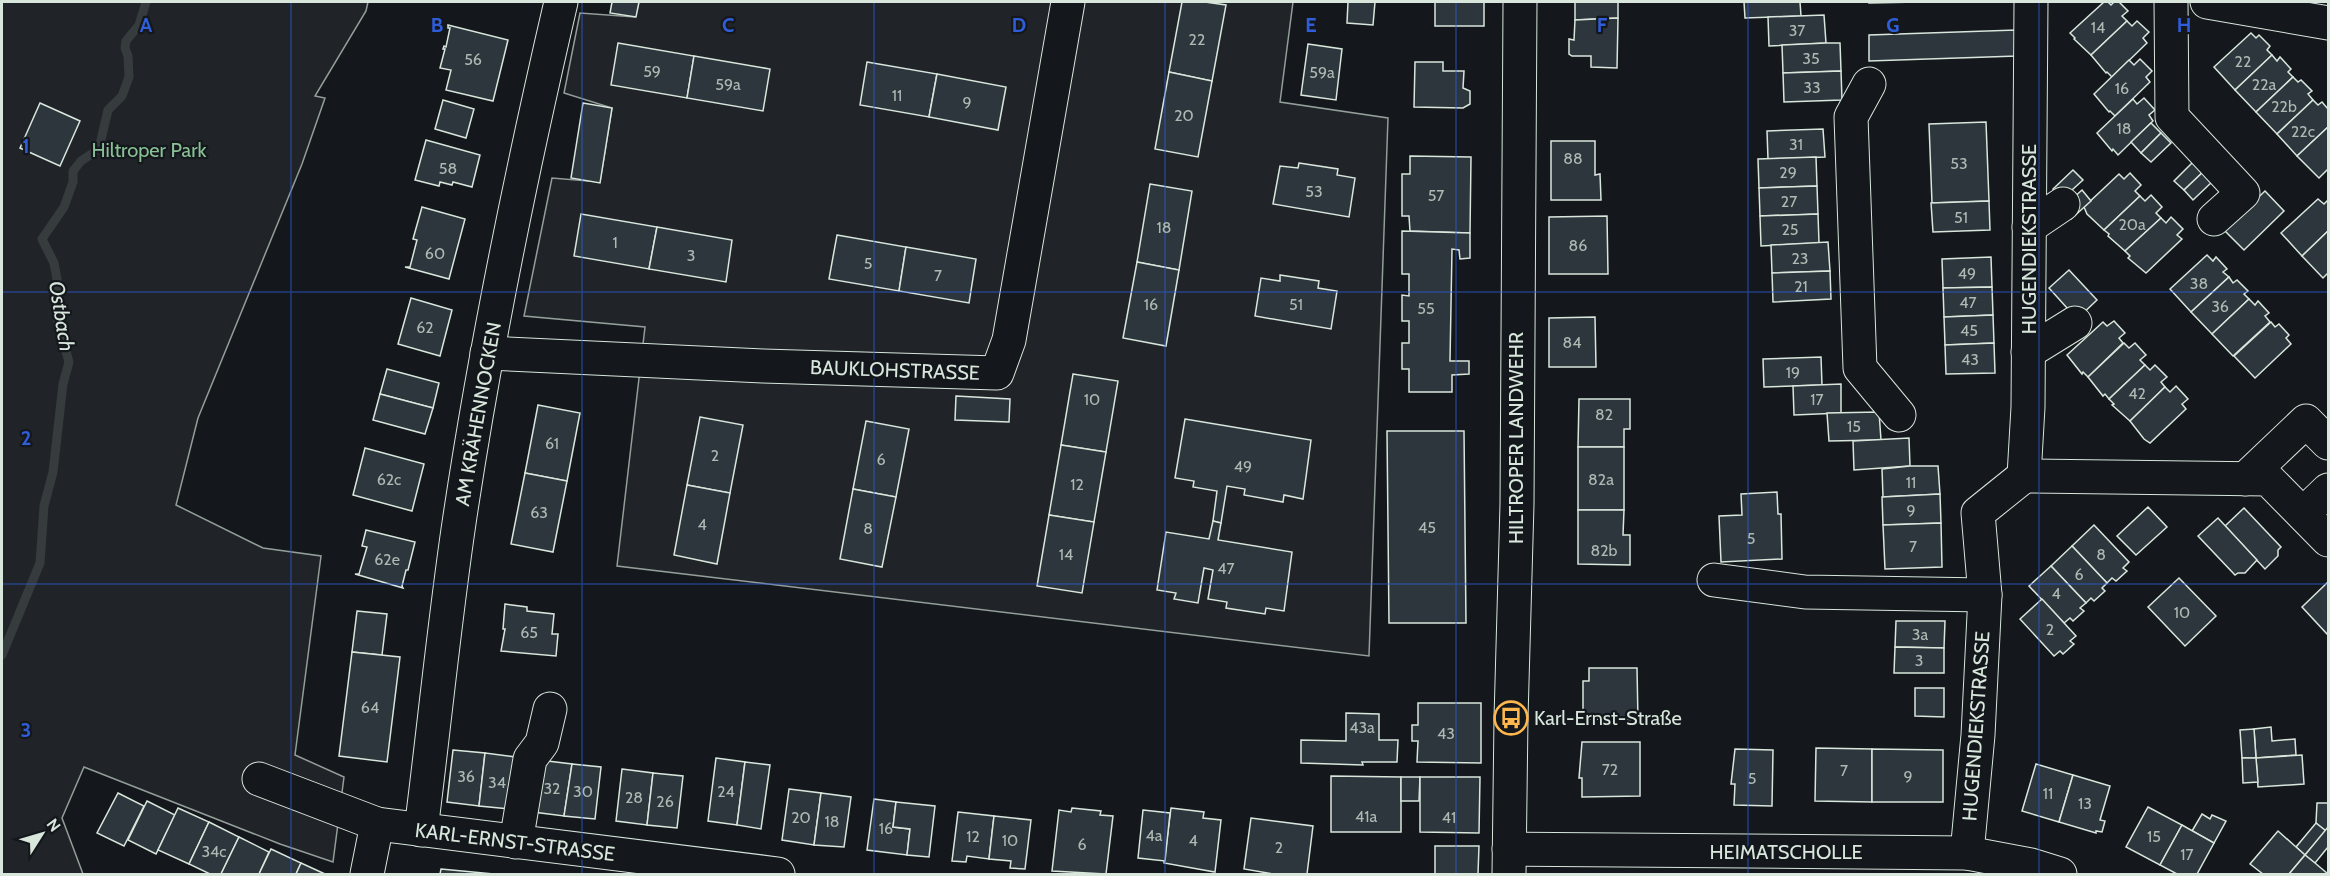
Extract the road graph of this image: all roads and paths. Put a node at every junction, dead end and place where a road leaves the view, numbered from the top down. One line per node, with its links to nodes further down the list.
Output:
1 (561, 2): 14 (street, AM KRÄHENNOCKEN)
2 (1068, 2): 14 (street, BAUKLOHSTRASSE)
3 (1520, 2): 30 (street, HILTROPER LANDWEHR)
4 (2031, 2): 11 (street, HUGENDIEKSTRASSE)
5 (2171, 2): 10 (street)
6 (2207, 2): 7 (street)
7 (2328, 23)
8 (1869, 84): 15 (street)
9 (2063, 204): 11 (street)
10 (2214, 219)
11 (2029, 227): 13 (street, HUGENDIEKSTRASSE)
12 (2075, 323): 13 (street)
13 (2028, 352): 17 (street, HUGENDIEKSTRASSE)
14 (487, 353): 27 (street, AM KRÄHENNOCKEN)
15 (1899, 415)
16 (2328, 443): 18 (street)
17 (2024, 476): 18 (street); 23 (street, HUGENDIEKSTRASSE)
18 (2245, 479): 20 (street)
19 (2328, 490): 20 (street)
20 (2303, 514): 21 (street)
21 (2328, 540)
22 (1714, 580): 23 (street)
23 (1984, 595): 29 (street, HUGENDIEKSTRASSE)
24 (550, 709): 28 (street)
25 (259, 779): 26 (street, KARL-ERNST-STRASSE)
26 (377, 824): 27 (street, KARL-ERNST-STRASSE); 32 (street)
27 (421, 830): 28 (street, KARL-ERNST-STRASSE)
28 (516, 842): 33 (street, KARL-ERNST-STRASSE)
29 (1967, 853): 31 (street, HEIMATSCHOLLE); 34 (street, HEIMATSCHOLLE)
30 (1509, 862): 31 (street, HEIMATSCHOLLE)
31 (1669, 863)
32 (367, 874)
33 (778, 874)
34 (2060, 874)

